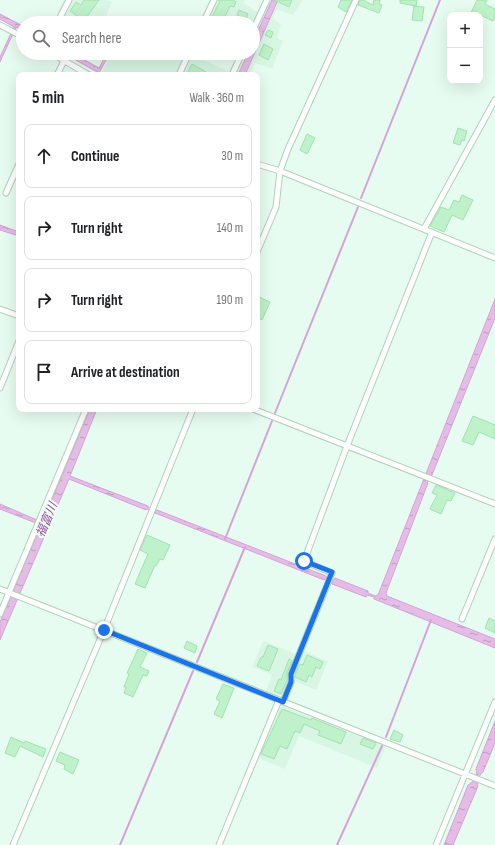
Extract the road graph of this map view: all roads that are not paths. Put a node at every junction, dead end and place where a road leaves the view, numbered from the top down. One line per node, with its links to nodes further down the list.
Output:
1 (69, 0): 5 (street)
2 (214, 0): 6 (street)
3 (267, 0): 7 (street)
4 (356, 0): 20 (street)
5 (61, 16)
6 (206, 16)
7 (260, 16)
8 (0, 25): 9 (street)
9 (16, 33)
10 (64, 60): 13 (street); 14 (street)
11 (186, 60): 15 (street)
12 (239, 60): 16 (street)
13 (58, 72)
14 (84, 72)
15 (180, 72)
16 (233, 72)
17 (495, 100): 22 (street)
18 (260, 165): 20 (street)
19 (16, 171): 21 (street)
20 (280, 171): 22 (street); 24 (street)
21 (6, 193)
22 (424, 229): 23 (street)
23 (432, 232): 25 (street); 33 (street)
24 (260, 245)
25 (495, 258)
26 (0, 309): 27 (street)
27 (16, 315)
28 (16, 348): 29 (street)
29 (0, 388)
30 (85, 412): 37 (street)
31 (192, 412): 40 (street)
32 (260, 412): 33 (street)
33 (347, 446): 34 (street); 41 (street)
34 (495, 504)
35 (495, 539): 39 (street)
36 (0, 589): 37 (street)
37 (10, 593): 38 (street); 40 (street)
38 (0, 614)
39 (462, 619)
40 (104, 630): 41 (street); 45 (street)
41 (281, 701): 43 (street); 46 (street)
42 (495, 702): 43 (street)
43 (466, 774): 44 (street); 47 (street)
44 (495, 786)
45 (13, 845)
46 (219, 845)
47 (436, 845)

